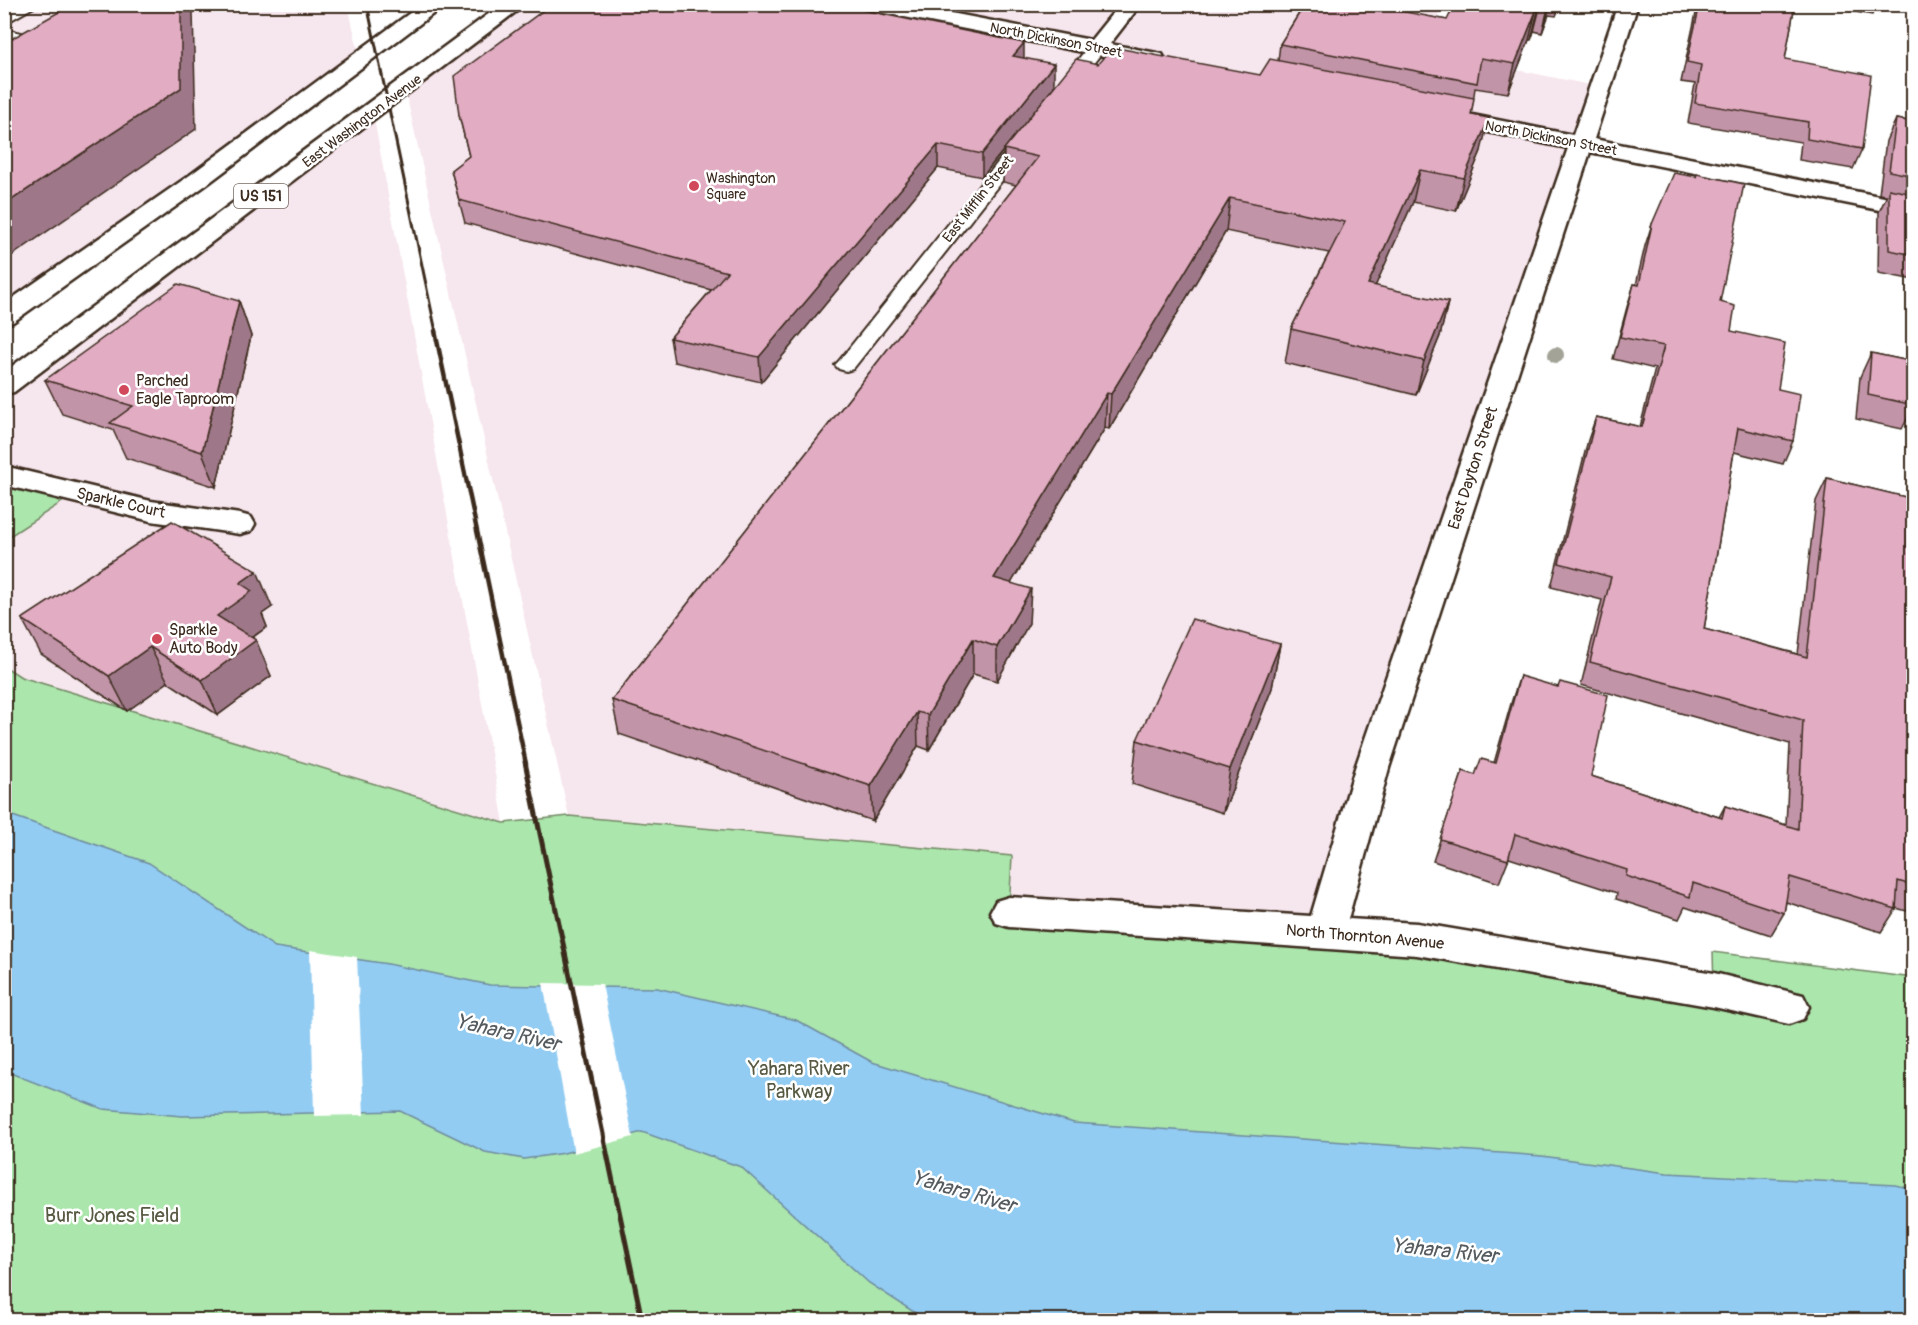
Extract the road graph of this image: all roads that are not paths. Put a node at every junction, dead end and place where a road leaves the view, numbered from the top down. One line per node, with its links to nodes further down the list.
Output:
1 (31, 4): 7 (lane)
2 (436, 4): 17 (street)
3 (516, 4): 19 (street, East Washington Avenue / US 151)
4 (869, 4): 10 (street, North Dickinson Street)
5 (1131, 4): 10 (street)
6 (1628, 4): 15 (street, East Dayton Street)
7 (4, 20)
8 (4, 34): 9 (lane)
9 (70, 42)
10 (1097, 48): 11 (street, North Dickinson Street); 12 (lane)
11 (1173, 63)
12 (1052, 105)
13 (1426, 113): 15 (street, North Dickinson Street)
14 (1037, 124): 18 (lane, East Mifflin Street)
15 (1581, 144): 16 (street, North Dickinson Street); 23 (street, East Dayton Street)
16 (1914, 210)
17 (4, 316)
18 (846, 365)
19 (4, 386)
20 (4, 475): 21 (street, Sparkle Court)
21 (240, 524)
22 (1009, 912): 23 (street, North Thornton Avenue)
23 (1325, 933): 24 (street, North Thornton Avenue)
24 (1789, 1007)

